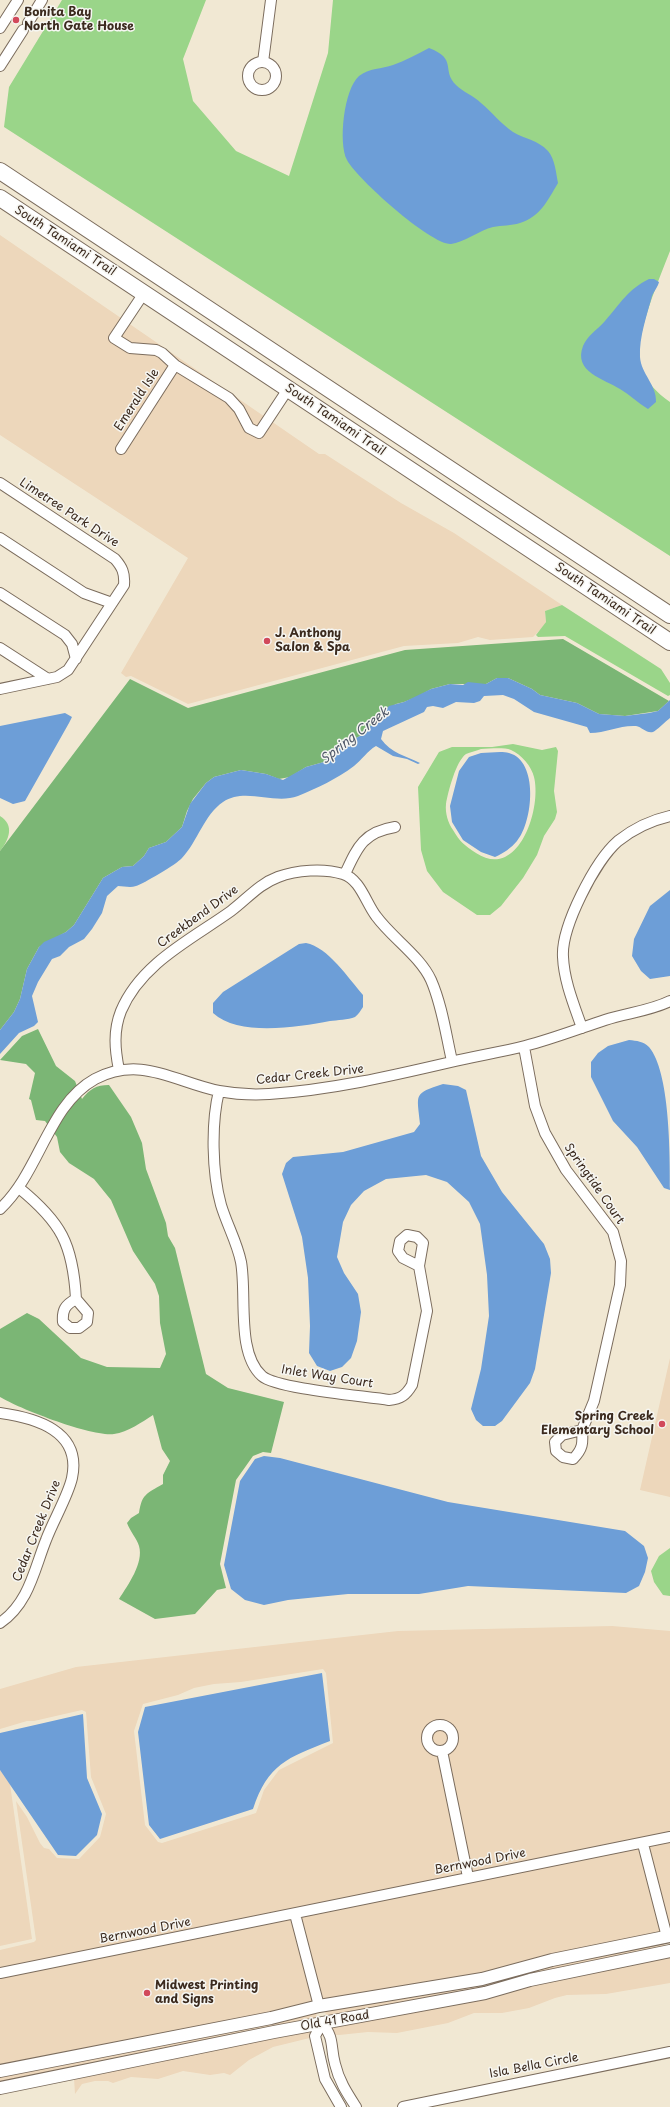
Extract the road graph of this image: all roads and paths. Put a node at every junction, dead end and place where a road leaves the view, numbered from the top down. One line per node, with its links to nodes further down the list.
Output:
1 (18, 0): 4 (street)
2 (42, 0): 6 (street)
3 (271, 0): 5 (street)
4 (0, 28)
5 (263, 62)
6 (0, 66)
7 (0, 171): 16 (main road, South Tamiami Trail)
8 (0, 198): 9 (main road, South Tamiami Trail)
9 (144, 293): 10 (street, Emerald Isle); 11 (main road, South Tamiami Trail)
10 (175, 365): 11 (street, Emerald Isle); 12 (street, Emerald Isle)
11 (288, 389): 14 (main road, South Tamiami Trail)
12 (121, 449)
13 (0, 483): 18 (street, Limetree Park Drive)
14 (439, 489): 16 (main road); 20 (main road, South Tamiami Trail)
15 (0, 538): 18 (street)
16 (632, 590): 19 (main road, South Tamiami Trail)
17 (0, 593): 22 (street)
18 (112, 603): 22 (street, Limetree Park Drive)
19 (670, 615)
20 (667, 640)
21 (0, 648): 23 (street)
22 (76, 659): 23 (street, Limetree Park Drive)
23 (48, 679): 24 (street, Limetree Park Drive)
24 (0, 690)
25 (670, 816): 29 (street)
26 (395, 827): 27 (street)
27 (345, 874): 31 (street); 32 (street, Creekbend Drive)
28 (667, 1005): 29 (street, Cedar Creek Drive)
29 (582, 1028): 30 (street, Cedar Creek Drive)
30 (524, 1047): 31 (street, Cedar Creek Drive); 39 (street, Springtide Court)
31 (452, 1061): 33 (street, Cedar Creek Drive)
32 (119, 1070): 33 (street, Cedar Creek Drive); 34 (street, Cedar Creek Drive)
33 (219, 1091): 36 (street, Inlet Way Court)
34 (19, 1188): 35 (street, Cedar Creek Drive); 37 (street)
35 (0, 1208)
36 (419, 1266)
37 (76, 1299)
38 (0, 1413): 40 (street, Cedar Creek Drive)
39 (582, 1430)
40 (0, 1623)
41 (442, 1751): 44 (street)
42 (670, 1838): 43 (street, Bernwood Drive)
43 (643, 1844): 44 (street, Bernwood Drive); 46 (street)
44 (468, 1877): 45 (street, Bernwood Drive)
45 (295, 1914): 48 (street, Bernwood Drive); 49 (street)
46 (669, 1936): 47 (street); 49 (street, Old 41 Road)
47 (670, 1950): 50 (street, Old 41 Road)
48 (0, 1972)
49 (319, 2006): 50 (street); 52 (street, Old 41 Road)
50 (322, 2022): 53 (street, Old 41 Road); 54 (street); 55 (street)
51 (670, 2052): 56 (street, Isla Bella Circle)
52 (0, 2071)
53 (0, 2088)
54 (341, 2107)
55 (356, 2107)
56 (403, 2107)

